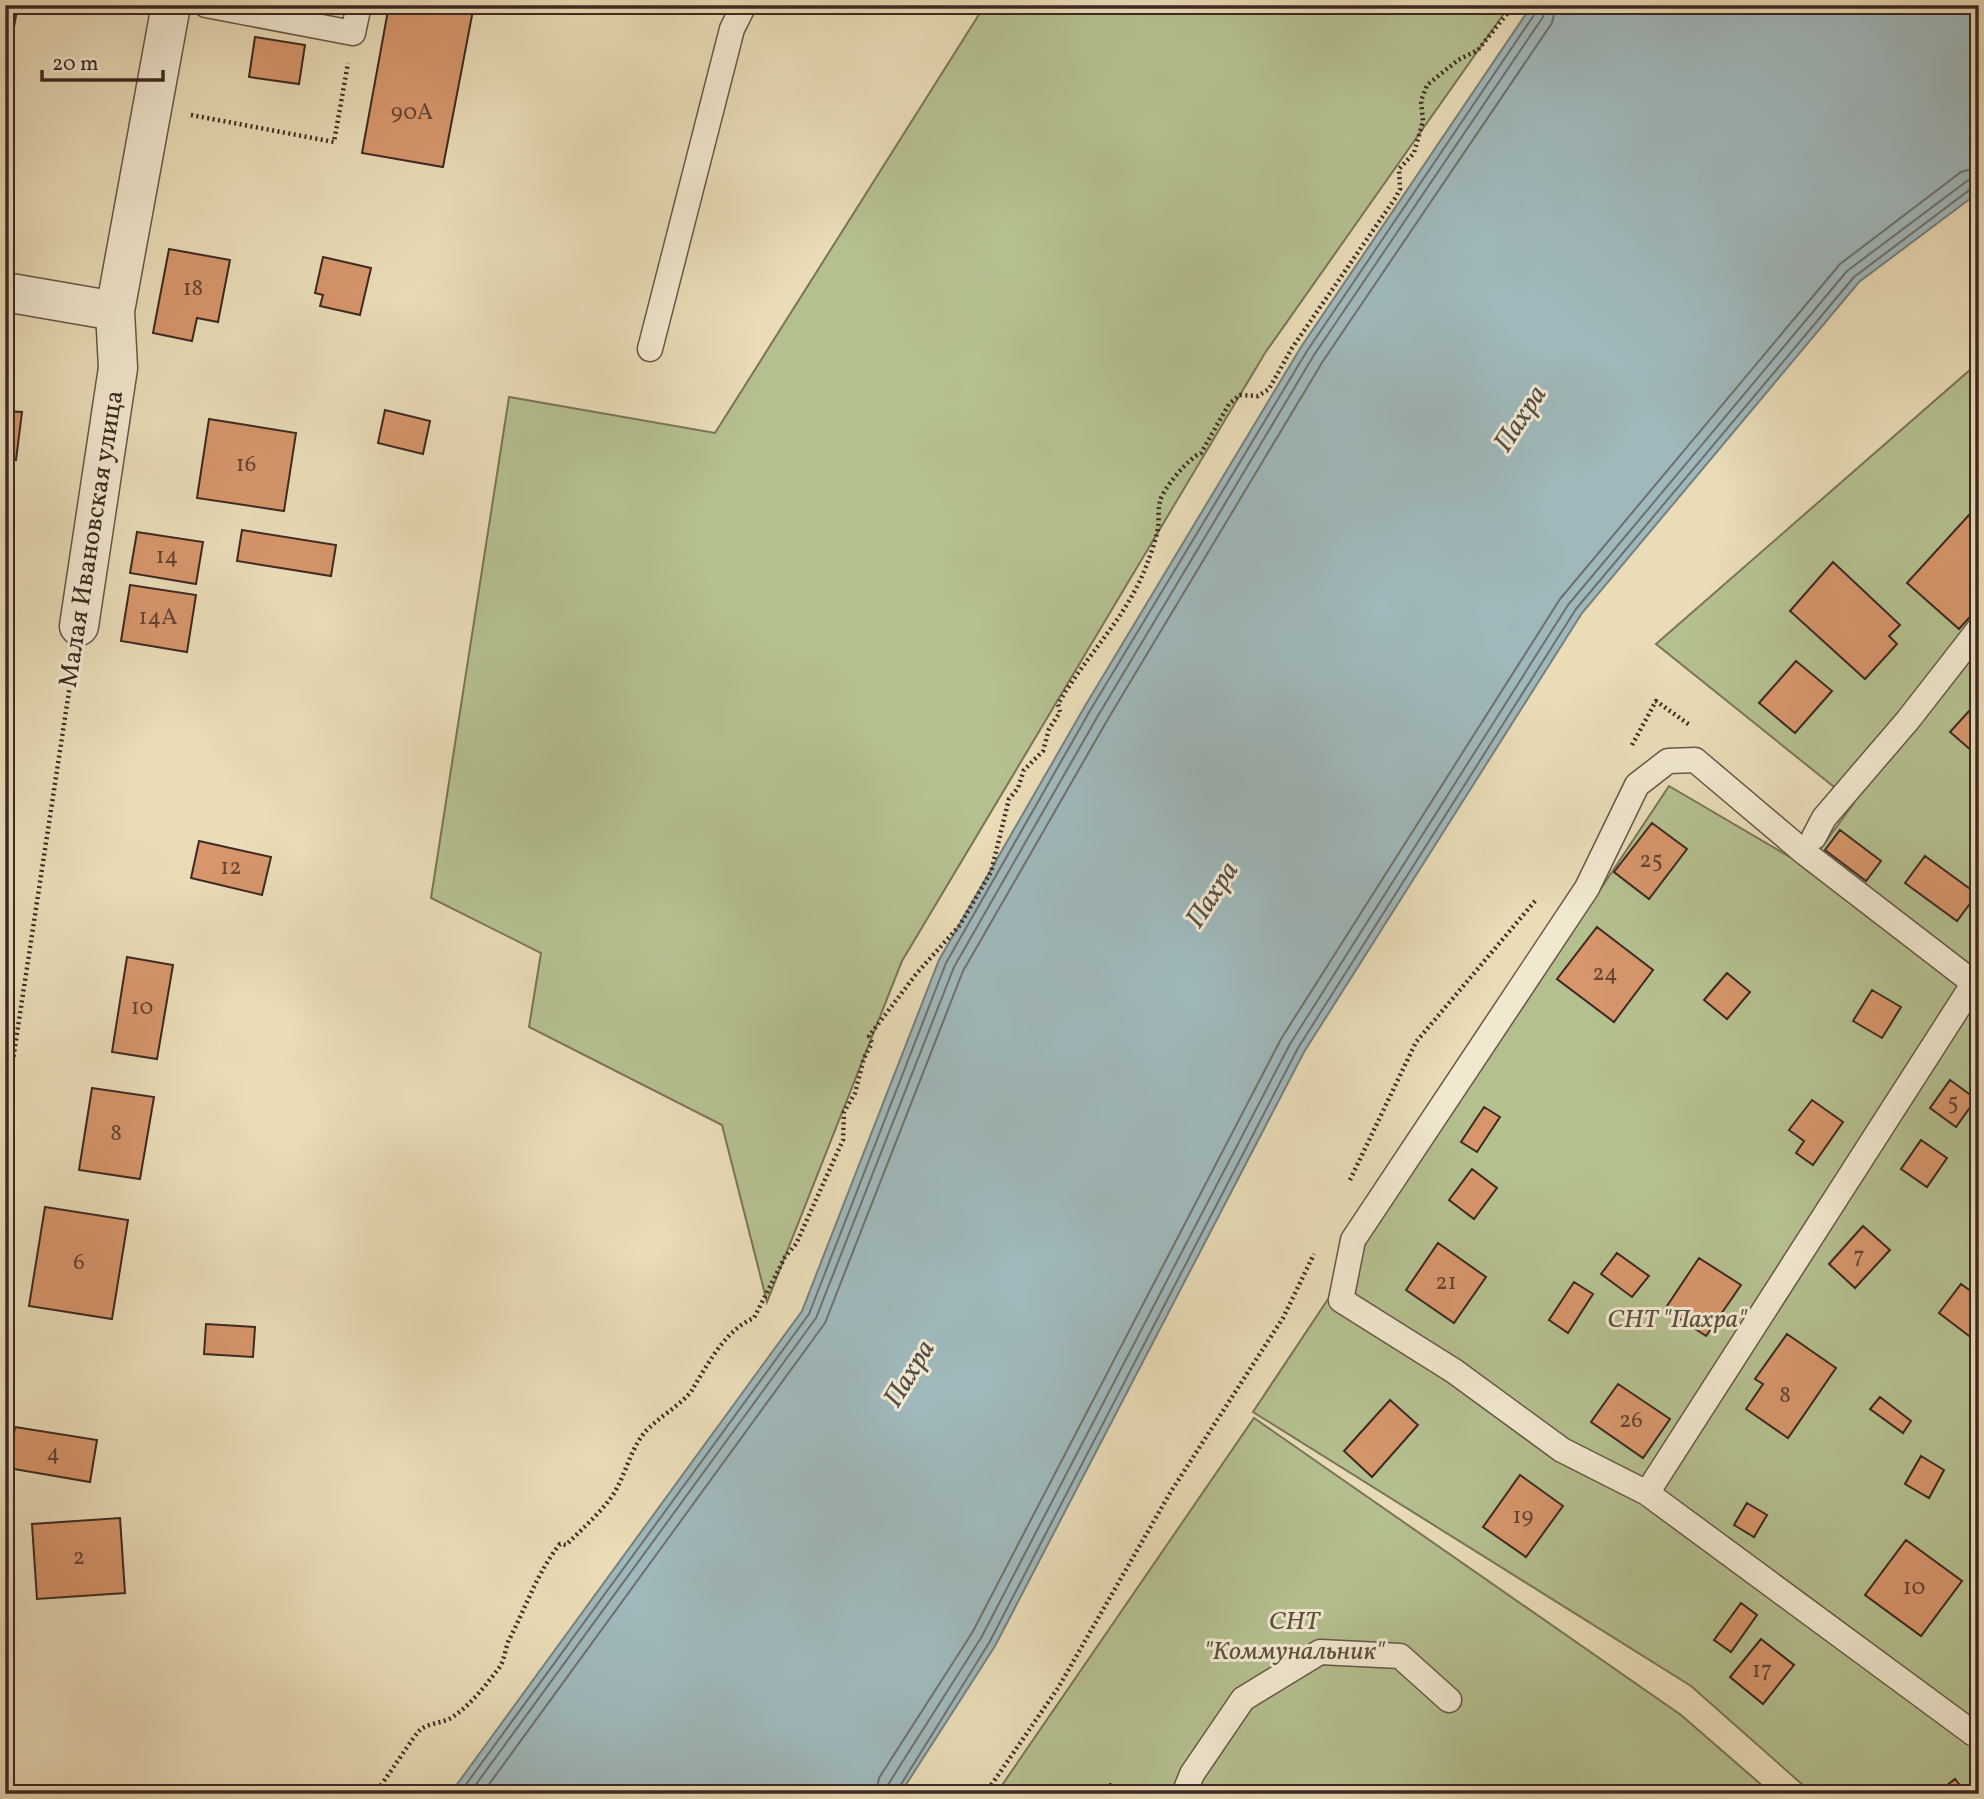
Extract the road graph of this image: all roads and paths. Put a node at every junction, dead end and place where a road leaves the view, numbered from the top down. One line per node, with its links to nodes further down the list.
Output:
1 (171, 5): 7 (street, Малая Ивановская улица)
2 (206, 5): 6 (lane)
3 (359, 5): 6 (lane)
4 (744, 5): 10 (lane)
5 (1514, 5): 19 (path)
6 (353, 33): 7 (path)
7 (152, 108): 9 (street, Малая Ивановская улица)
8 (5, 292): 9 (street)
9 (115, 311): 11 (street, Малая Ивановская улица)
10 (650, 349)
11 (79, 626): 15 (path, Малая Ивановская улица)
12 (1979, 629): 13 (lane)
13 (1814, 837)
14 (1977, 982): 16 (lane); 16 (lane)
15 (11, 1073)
16 (1647, 1493): 18 (lane)
17 (1449, 1700): 20 (lane)
18 (1977, 1738)
19 (374, 1794)
20 (1184, 1794)

